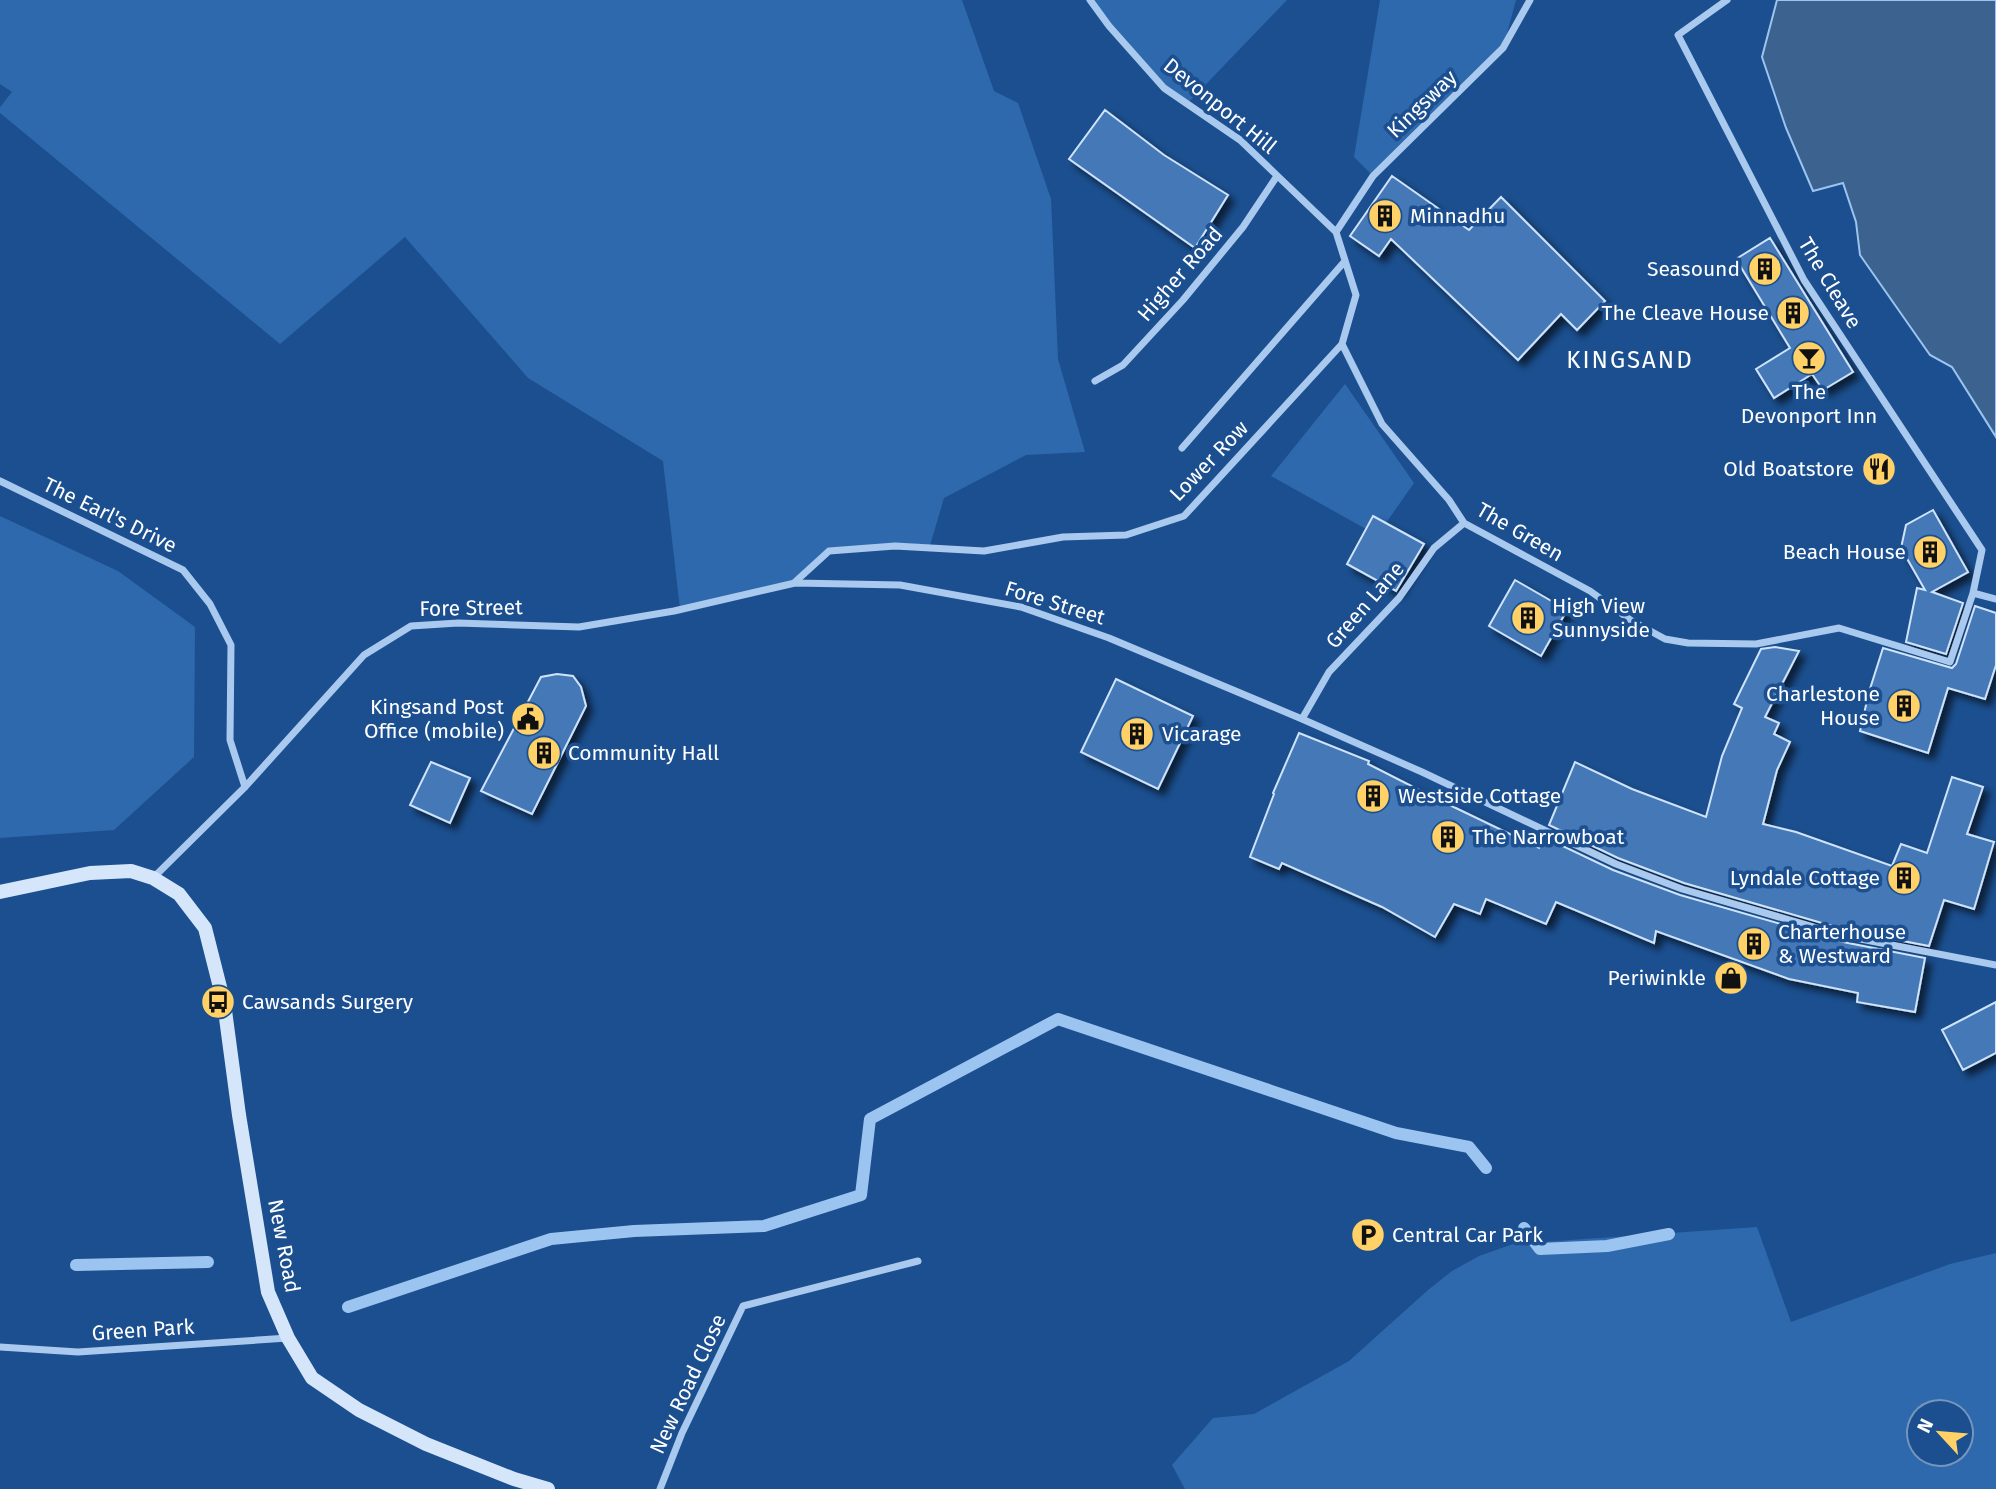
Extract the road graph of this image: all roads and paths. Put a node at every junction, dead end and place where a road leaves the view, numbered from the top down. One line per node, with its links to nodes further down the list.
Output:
1 (1090, 0): 4 (street, Devonport Hill)
2 (1531, 0): 5 (street, Kingsway)
3 (1727, 0): 13 (street, The Cleave)
4 (1277, 176): 5 (street, Devonport Hill); 8 (street, Higher Road)
5 (1336, 232): 6 (street, Lower Row)
6 (1345, 261): 7 (street, Lower Row); 9 (street)
7 (1342, 344): 11 (street, The Green); 12 (street, Lower Row)
8 (1095, 381)
9 (1182, 448)
10 (0, 481): 16 (street, The Earl's Drive)
11 (1464, 523): 13 (street, The Green); 15 (street, Green Lane)
12 (795, 583): 15 (street, Fore Street); 16 (street, Fore Street)
13 (1973, 593): 14 (street)
14 (1996, 599)
15 (1303, 719): 19 (street, Fore Street)
16 (245, 788): 17 (street, Fore Street)
17 (153, 878): 18 (street); 21 (street, New Road)
18 (0, 892)
19 (1996, 965)
20 (918, 1261): 24 (street, New Road Close)
21 (288, 1338): 22 (street, Green Park); 23 (street, New Road)
22 (0, 1347)
23 (548, 1489)
24 (660, 1489)

